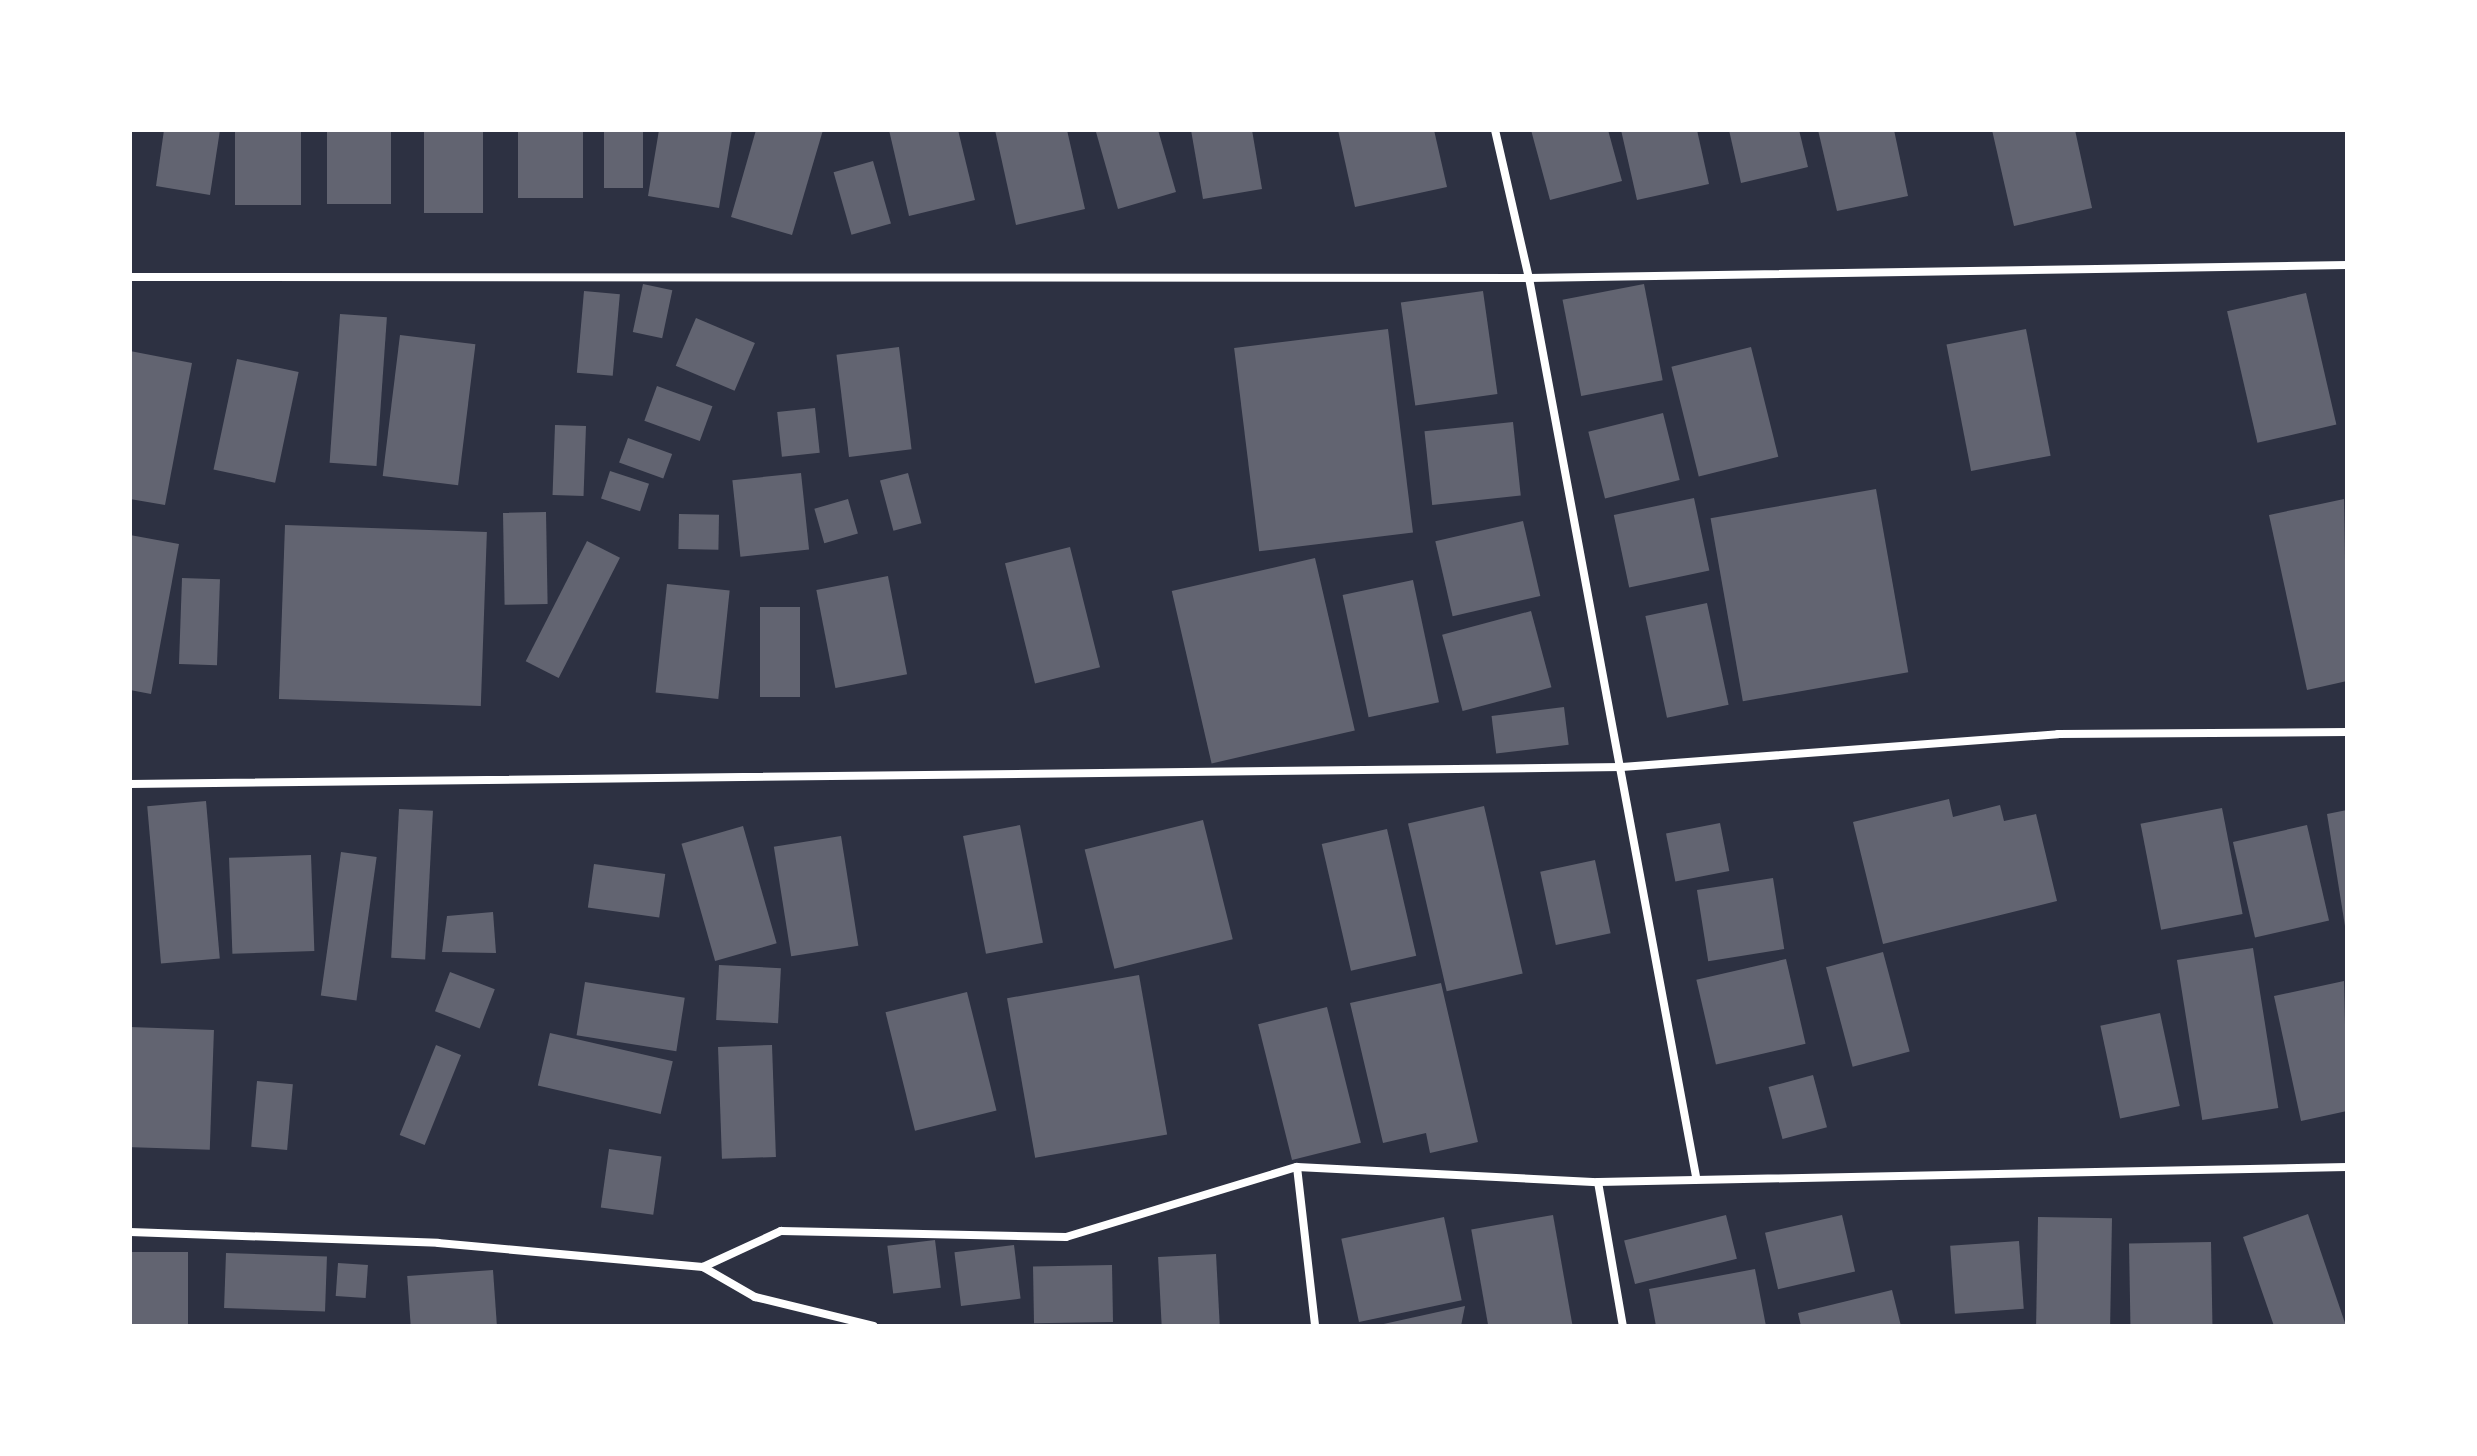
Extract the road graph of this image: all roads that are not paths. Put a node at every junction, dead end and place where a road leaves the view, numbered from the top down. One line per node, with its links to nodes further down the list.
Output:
1 (1495, 130): 4 (street)
2 (2347, 265): 4 (street)
3 (130, 277): 4 (street)
4 (1529, 278): 6 (street)
5 (2347, 732): 6 (street)
6 (1622, 767): 7 (street); 10 (street)
7 (130, 784)
8 (1297, 1167): 11 (street); 13 (street); 15 (street)
9 (2347, 1167): 10 (street)
10 (1696, 1176): 11 (street)
11 (1598, 1182): 16 (street)
12 (130, 1232): 13 (street)
13 (703, 1267): 14 (street)
14 (874, 1326)
15 (1315, 1326)
16 (1623, 1326)

